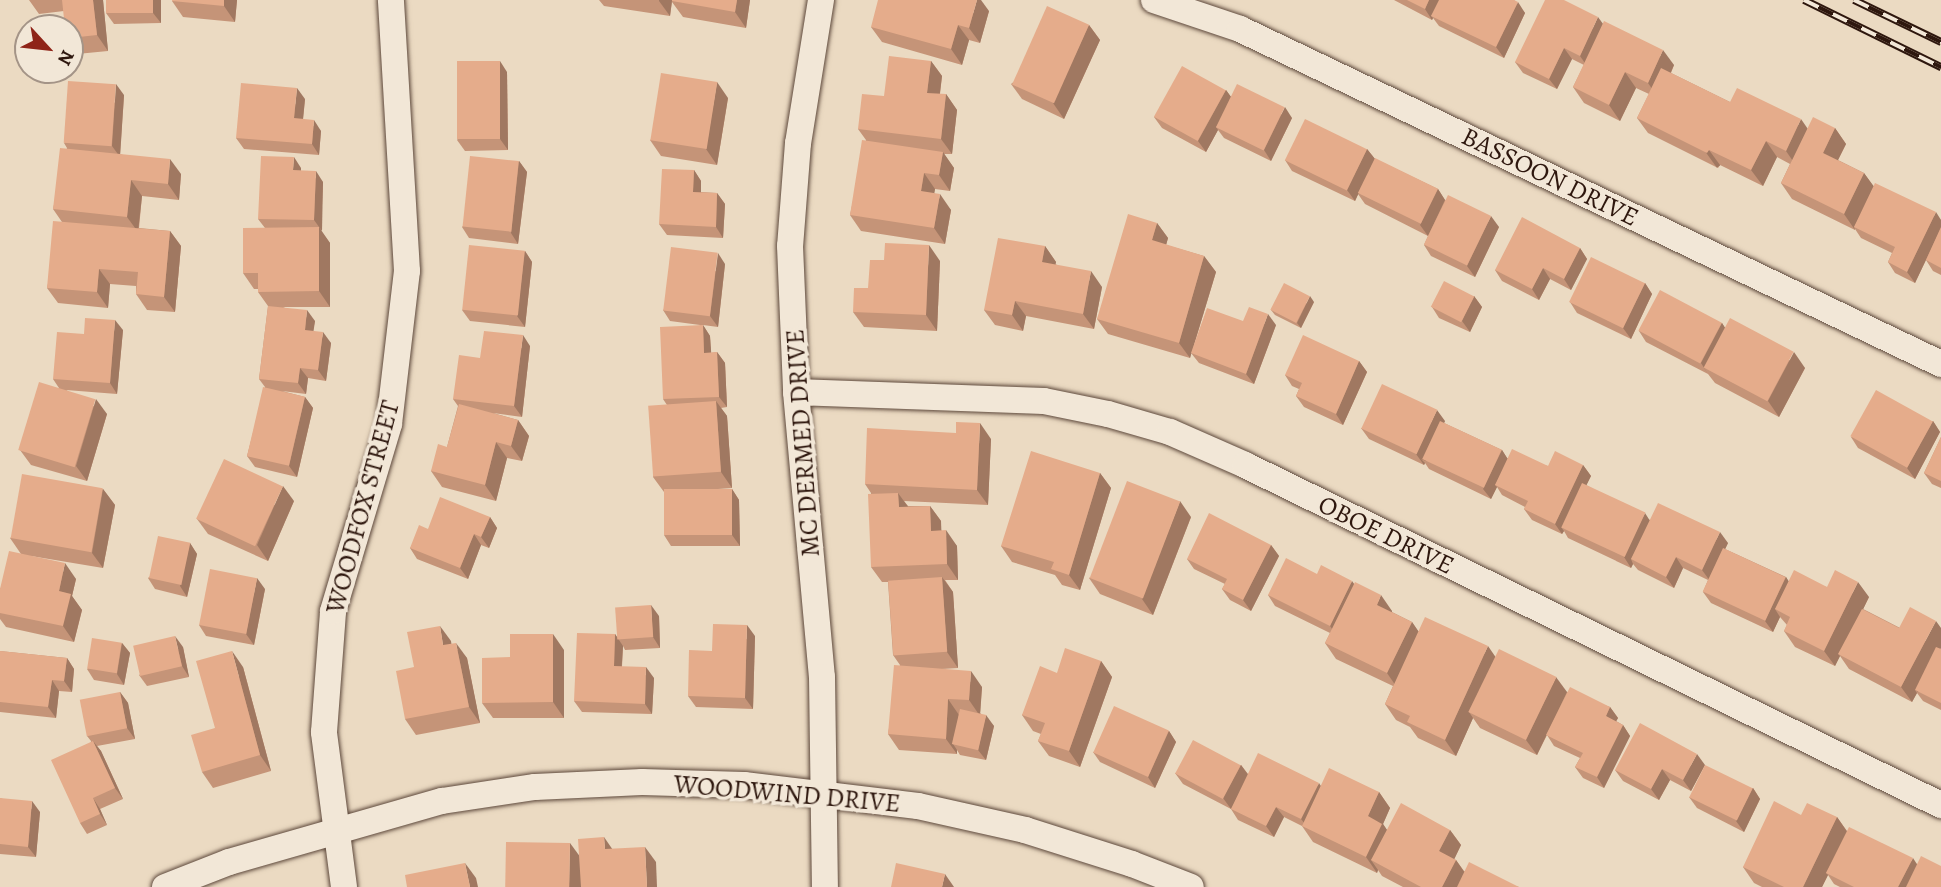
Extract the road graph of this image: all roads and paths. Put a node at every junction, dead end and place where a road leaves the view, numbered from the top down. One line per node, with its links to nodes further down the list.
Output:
1 (391, 0): 8 (street, WOODFOX STREET)
2 (821, 0): 5 (street, MC DERMED DRIVE)
3 (1154, 0): 4 (street, BASSOON DRIVE)
4 (1941, 364)
5 (796, 392): 6 (street, MC DERMED DRIVE); 7 (street, OBOE DRIVE)
6 (824, 794): 8 (street, WOODWIND DRIVE); 11 (street, MC DERMED DRIVE); 12 (street, WOODWIND DRIVE)
7 (1941, 805)
8 (335, 831): 9 (street, WOODWIND DRIVE); 10 (street, WOODFOX STREET)
9 (165, 887)
10 (344, 887)
11 (825, 887)
12 (1191, 887)

